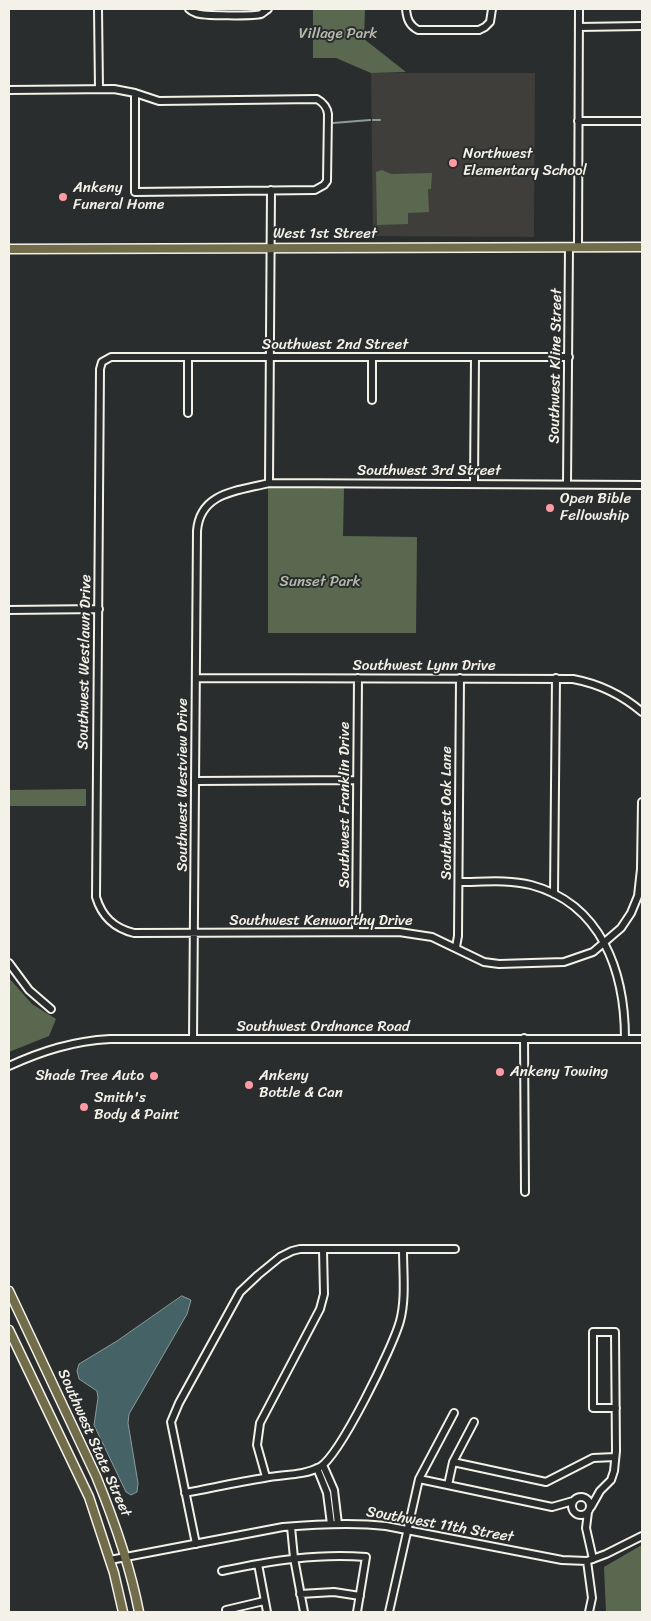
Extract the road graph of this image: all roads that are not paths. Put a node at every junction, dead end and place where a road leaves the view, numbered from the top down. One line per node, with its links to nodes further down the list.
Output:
1 (98, 9): 9 (street)
2 (189, 9): 3 (street)
3 (268, 9)
4 (492, 9): 6 (street)
5 (578, 9): 8 (street, Southwest Kline Street)
6 (406, 10)
7 (642, 26): 8 (street)
8 (578, 27): 12 (street, Southwest Kline Street)
9 (99, 89): 10 (street); 11 (street)
10 (9, 90)
11 (135, 93): 14 (street); 14 (street)
12 (578, 121): 13 (street); 15 (street, Southwest Kline Street)
13 (642, 121)
14 (271, 190): 17 (street)
15 (574, 247): 16 (main road, West 1st Street); 17 (main road, West 1st Street); 23 (street, Southwest Kline Street)
16 (642, 247)
17 (271, 248): 18 (main road, West 1st Street); 20 (street)
18 (9, 249)
19 (188, 357): 20 (street, Southwest 2nd Street); 24 (street, Southwest 2nd Street); 26 (street)
20 (270, 357): 21 (street, Southwest 2nd Street); 27 (street)
21 (372, 357): 22 (street, Southwest 2nd Street); 25 (street)
22 (475, 357): 23 (street, Southwest 2nd Street); 28 (street)
23 (568, 357): 29 (street, Southwest Kline Street)
24 (102, 362): 32 (street, Southwest Westlawn Drive)
25 (372, 400)
26 (188, 413)
27 (269, 482): 28 (street, Southwest 3rd Street); 31 (street, Southwest 3rd Street)
28 (474, 484): 29 (street, Southwest 3rd Street)
29 (567, 484): 30 (street, Southwest 3rd Street)
30 (642, 485)
31 (218, 497): 34 (street, Southwest Westview Drive)
32 (99, 609): 33 (street); 45 (street, Southwest Westlawn Drive)
33 (9, 610)
34 (197, 678): 35 (street, Southwest Lynn Drive); 40 (street, Southwest Westview Drive)
35 (358, 678): 36 (street, Southwest Lynn Drive); 39 (street, Southwest Franklin Drive)
36 (460, 678): 37 (street, Southwest Lynn Drive); 42 (street, Southwest Oak Lane)
37 (556, 678): 38 (street, Southwest Lynn Drive); 43 (street)
38 (642, 712)
39 (357, 780): 40 (street); 44 (street, Southwest Franklin Drive)
40 (196, 781): 46 (street, Southwest Westview Drive)
41 (642, 802): 47 (street, Southwest Kenworthy Drive)
42 (459, 882): 43 (street); 48 (street, Southwest Oak Lane)
43 (554, 894): 47 (street)
44 (356, 932): 46 (street, Southwest Kenworthy Drive); 48 (street, Southwest Kenworthy Drive)
45 (143, 933): 46 (street, Southwest Kenworthy Drive)
46 (194, 933): 52 (street, Southwest Westview Drive)
47 (604, 943): 48 (street, Southwest Kenworthy Drive); 53 (street)
48 (456, 947)
49 (9, 963): 50 (street)
50 (52, 1009)
51 (524, 1038): 52 (street, Southwest Ordnance Road); 53 (street, Southwest Ordnance Road); 56 (street)
52 (193, 1039): 55 (street, Southwest Ordnance Road)
53 (625, 1039): 54 (street, Southwest Ordnance Road)
54 (642, 1039)
55 (9, 1066)
56 (525, 1192)
57 (404, 1249): 58 (street); 59 (street); 67 (street)
58 (455, 1249)
59 (323, 1250): 68 (street); 72 (street)
60 (9, 1291): 85 (main road, Southwest State Street)
61 (9, 1330): 87 (main road, Southwest State Street)
62 (616, 1408): 62 (street); 65 (street)
63 (454, 1413): 69 (street)
64 (474, 1422): 66 (street)
65 (615, 1457): 66 (street); 71 (street)
66 (453, 1462): 70 (street)
67 (320, 1467): 68 (street); 78 (street); 79 (street)
68 (266, 1477): 72 (street)
69 (419, 1479): 70 (street); 82 (street)
70 (448, 1485): 75 (street)
71 (600, 1491): 73 (street); 76 (street)
72 (186, 1493): 84 (street)
73 (584, 1497): 74 (street); 76 (street)
74 (573, 1501): 75 (street); 77 (street)
75 (560, 1506): 77 (street)
76 (589, 1510): 77 (street); 81 (street)
77 (575, 1513): 81 (street)
78 (330, 1524): 79 (street, Southwest 11th Street); 80 (street, Southwest 11th Street)
79 (338, 1524): 82 (street, Southwest 11th Street)
80 (291, 1526): 84 (street, Southwest 11th Street); 86 (street)
81 (586, 1528): 88 (street)
82 (409, 1530): 88 (street, Southwest 11th Street); 100 (street)
83 (642, 1536): 88 (street, Southwest 11th Street)
84 (196, 1544): 85 (street, Southwest 11th Street)
85 (126, 1558): 87 (street, Southwest 11th Street); 96 (main road, Southwest State Street)
86 (294, 1558): 89 (street); 91 (street); 92 (street)
87 (110, 1560): 95 (main road, Southwest State Street)
88 (590, 1560): 101 (street)
89 (258, 1564): 90 (street); 93 (street)
90 (222, 1571)
91 (300, 1594): 92 (street); 98 (street)
92 (360, 1596): 99 (street)
93 (264, 1601): 94 (street); 97 (street)
94 (226, 1610)
95 (124, 1612)
96 (139, 1612)
97 (267, 1612)
98 (304, 1612)
99 (357, 1612)
100 (389, 1612)
101 (589, 1612)

